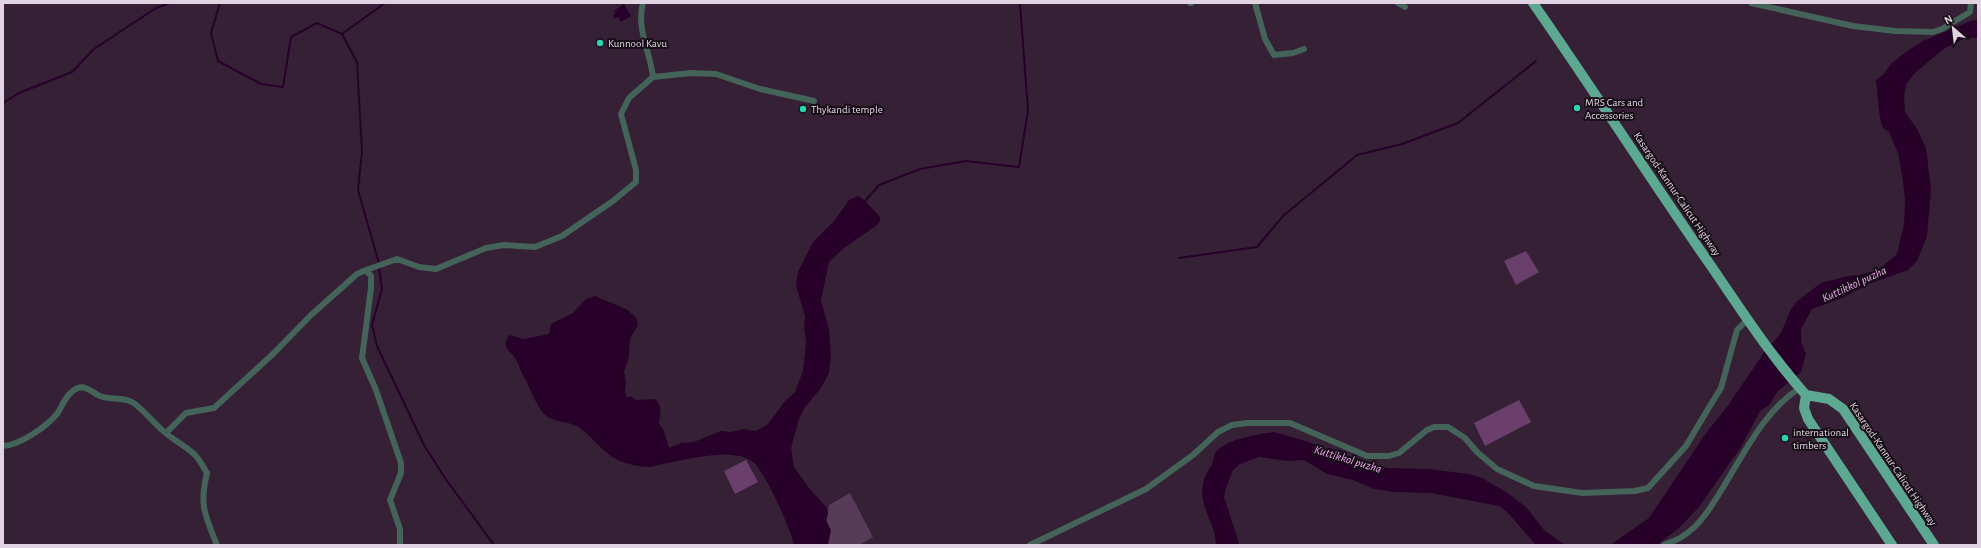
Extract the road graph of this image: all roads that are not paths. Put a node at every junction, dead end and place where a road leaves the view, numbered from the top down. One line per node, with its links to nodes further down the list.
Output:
1 (643, 3): 9 (street)
2 (1255, 3): 8 (street)
3 (1398, 3): 7 (street)
4 (1533, 3): 12 (highway, Kasargod-Kannur-Calicut Highway)
5 (1751, 3): 6 (street)
6 (1971, 3)
7 (1405, 8)
8 (1304, 49)
9 (653, 77): 10 (street); 11 (street)
10 (814, 101)
11 (369, 270): 14 (street); 17 (street)
12 (1750, 323): 13 (highway, Kasargod-Kannur-Calicut Highway); 18 (street)
13 (1801, 389): 19 (street); 20 (highway); 21 (highway, Kasargod-Kannur-Calicut Highway)
14 (166, 433): 15 (street); 16 (street)
15 (3, 446)
16 (217, 545)
17 (400, 545)
18 (1030, 545)
19 (1664, 545)
20 (1892, 545)
21 (1934, 545)

